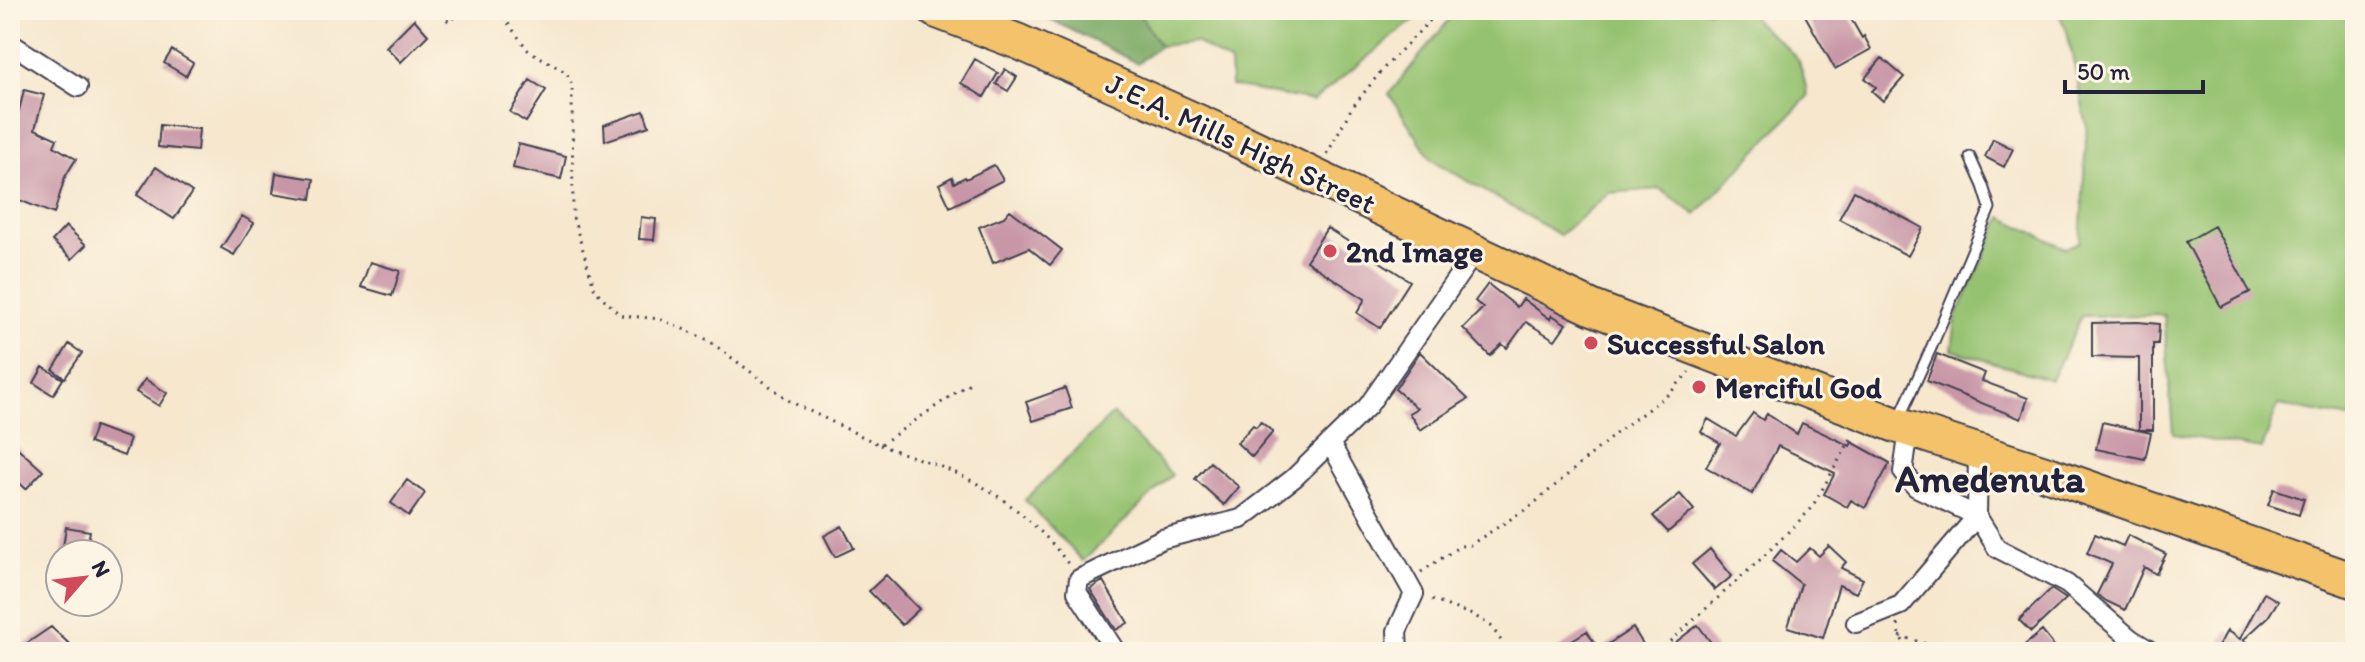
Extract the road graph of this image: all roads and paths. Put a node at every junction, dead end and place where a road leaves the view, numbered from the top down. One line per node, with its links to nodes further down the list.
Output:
1 (434, 10): 2 (path)
2 (462, 10)
3 (935, 10): 9 (highway, J.E.A. Mills High Street)
4 (1440, 10): 9 (path)
5 (500, 11): 16 (path)
6 (10, 43): 7 (street)
7 (78, 87)
8 (1970, 157): 13 (lane)
9 (1316, 175): 10 (highway, J.E.A. Mills High Street)
10 (1475, 252): 13 (highway, J.E.A. Mills High Street); 15 (street)
11 (1694, 367): 21 (path)
12 (971, 382): 16 (path)
13 (1902, 428): 17 (highway, J.E.A. Mills High Street); 18 (street)
14 (1855, 430): 30 (path)
15 (1330, 443): 19 (street); 21 (street)
16 (880, 445): 19 (path)
17 (1978, 453): 18 (street); 20 (highway, J.E.A. Mills High Street)
18 (1977, 516): 22 (street); 33 (street)
19 (1079, 579): 25 (street)
20 (2355, 581)
21 (1411, 587): 26 (street); 27 (path)
22 (1901, 605): 23 (street); 24 (path)
23 (1856, 623)
24 (1900, 636): 31 (path); 32 (path)
25 (1116, 652)
26 (1398, 652)
27 (1509, 652)
28 (1521, 652): 29 (path)
29 (1542, 652)
30 (1658, 652)
31 (1909, 652)
32 (1993, 652)
33 (2152, 652)

